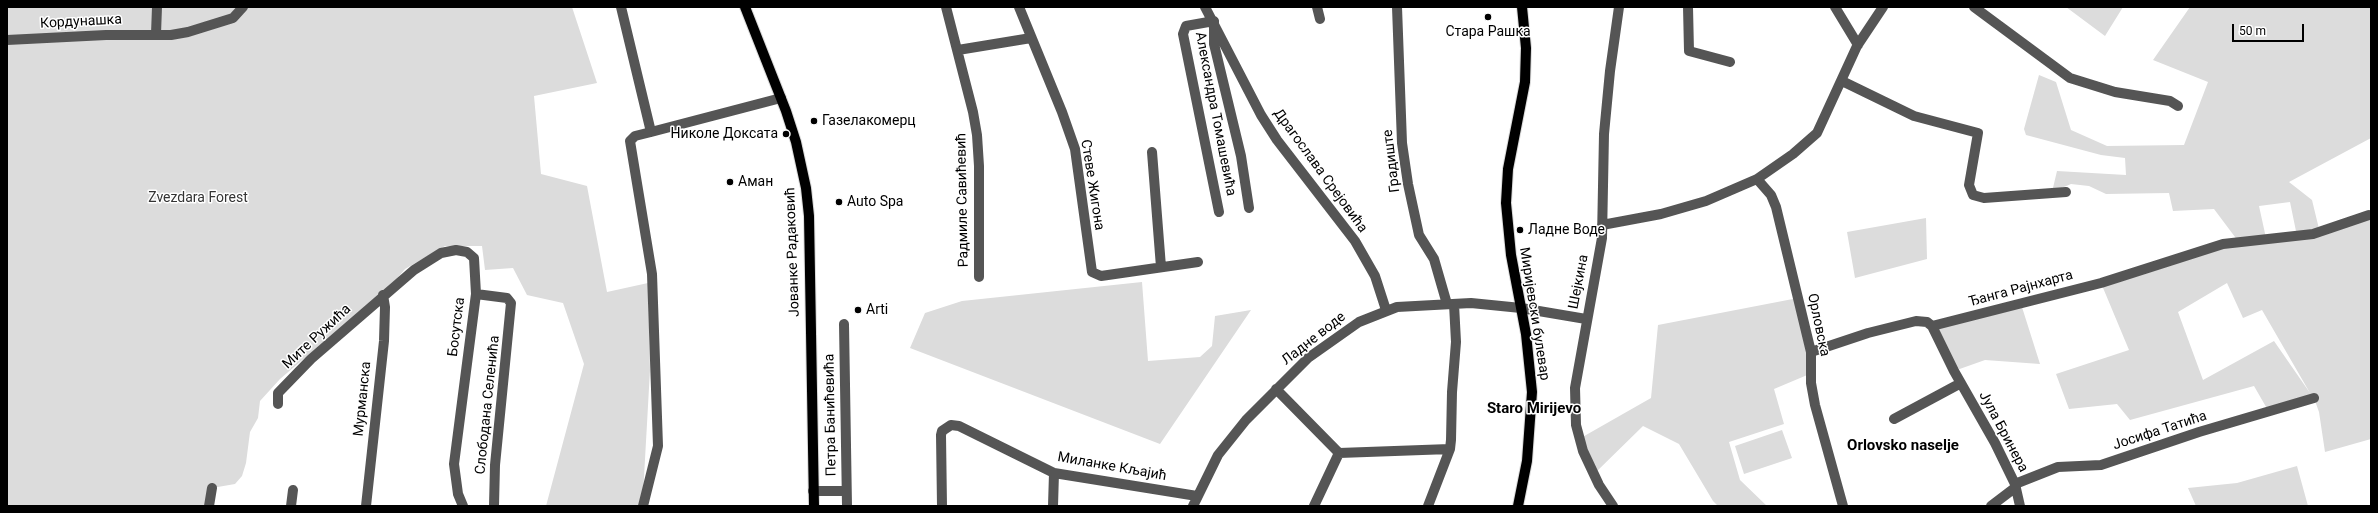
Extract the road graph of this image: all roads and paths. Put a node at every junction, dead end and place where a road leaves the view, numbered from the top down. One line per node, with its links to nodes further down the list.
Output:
1 (157, 7): 18 (street)
2 (243, 7): 18 (street, Кордунашка)
3 (621, 7): 27 (street)
4 (745, 7): 25 (main road, Јованке Радаковић)
5 (946, 7): 22 (street, Радмиле Савићевић)
6 (1019, 7): 19 (street, Стеве Жигона)
7 (1205, 7): 17 (street, Драгослава Срејовића)
8 (1317, 7): 16 (street)
9 (1397, 7): 40 (street, Градиште)
10 (1522, 7): 41 (main road, Миријевски булевар)
11 (1619, 7): 34 (street, Шејкина)
12 (1688, 7): 23 (street)
13 (1835, 7): 21 (street)
14 (1883, 7): 21 (street)
15 (1974, 7): 26 (street)
16 (1320, 19)
17 (1214, 21): 31 (street); 32 (street, Александра Томашевића); 42 (street, Драгослава Срејовића)
18 (156, 34): 20 (street, Кордунашка)
19 (1031, 38): 22 (street); 36 (street, Стеве Жигона)
20 (7, 40)
21 (1858, 45): 24 (street)
22 (958, 50): 37 (street, Радмиле Савићевић)
23 (1730, 62)
24 (1842, 81): 29 (street); 30 (street)
25 (781, 98): 27 (street); 58 (main road, Јованке Радаковић)
26 (2178, 106)
27 (651, 132): 66 (street)
28 (1152, 152): 36 (street)
29 (1757, 179): 34 (street); 46 (street, Орловска)
30 (2066, 192)
31 (1249, 208)
32 (1219, 212)
33 (2369, 215): 45 (street, Ђанга Рајнхарта)
34 (1602, 225): 43 (street, Шејкина)
35 (1198, 262): 36 (street, Стеве Жигона)
36 (1161, 267)
37 (979, 277)
38 (476, 294): 39 (street, Босутска); 64 (street, Босутска); 65 (street, Слободана Селенића)
39 (383, 295): 50 (street, Мите Ружића); 63 (street, Мурманска)
40 (1451, 304): 41 (street, Ладне воде); 42 (street, Ладне воде); 52 (street, Градиште)
41 (1521, 308): 43 (street, Ладне воде); 74 (main road, Миријевски булевар)
42 (1386, 310): 48 (street, Ладне воде)
43 (1586, 320): 75 (street, Шејкина)
44 (844, 324): 59 (street, Петра Банићевића)
45 (1932, 326): 46 (street, Ђанга Рајнхарта); 47 (street, Јула Бринера)
46 (1811, 352): 76 (street, Орловска)
47 (1962, 383): 51 (street, Јула Бринера); 55 (street, Јула Бринера)
48 (1276, 389): 53 (street); 60 (street, Ладне воде)
49 (2314, 398): 55 (street, Јосифа Татића)
50 (278, 404)
51 (1894, 419)
52 (1450, 449): 53 (street); 73 (street, Градиште)
53 (1339, 453): 72 (street)
54 (1054, 473): 60 (street, Миланке Кљајић); 69 (street, Миланке Кљајић); 70 (street)
55 (2015, 485): 77 (street, Јула Бринера); 78 (street)
56 (212, 488): 61 (street)
57 (294, 490): 62 (street)
58 (814, 491): 59 (street); 67 (main road, Јованке Радаковић)
59 (846, 491): 68 (street, Петра Банићевића)
60 (1197, 496): 71 (street, Ладне воде)
61 (209, 506)
62 (291, 506)
63 (366, 506)
64 (463, 506)
65 (494, 506)
66 (643, 506)
67 (814, 506)
68 (847, 506)
69 (942, 506)
70 (1053, 506)
71 (1193, 506)
72 (1314, 506)
73 (1428, 506)
74 (1518, 506)
75 (1613, 506)
76 (1843, 506)
77 (1991, 506)
78 (2020, 506)

